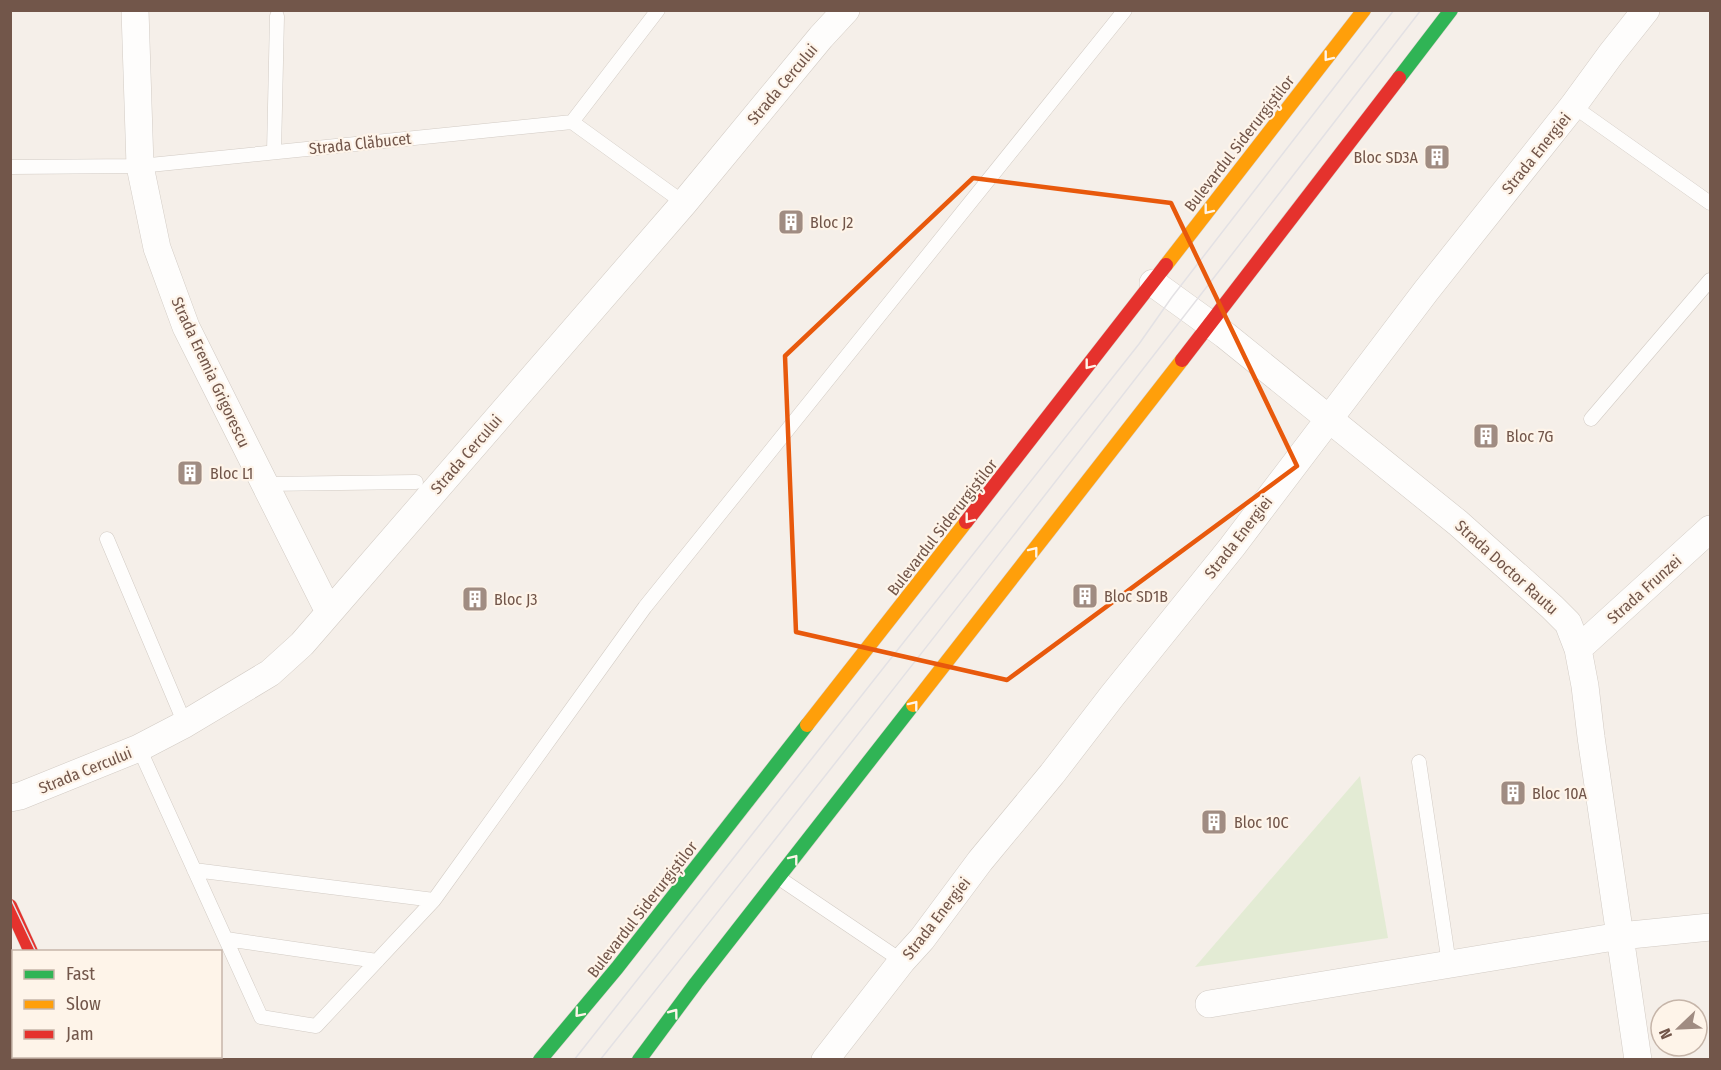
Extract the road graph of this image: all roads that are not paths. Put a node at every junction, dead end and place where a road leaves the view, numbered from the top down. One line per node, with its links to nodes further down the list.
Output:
1 (135, 10): 12 (street, Strada Eremia Grigorescu)
2 (658, 10): 10 (lane)
3 (846, 10): 14 (street, Strada Cercului)
4 (1125, 10): 33 (lane)
5 (1364, 10): 17 (main road, Bulevardul Siderurgiștilor, one-way to 17)
6 (1451, 10): 18 (main road)
7 (1646, 10): 9 (street, Strada Energiei)
8 (277, 16): 11 (lane)
9 (1573, 106): 15 (lane); 20 (street, Strada Energiei)
10 (572, 122): 11 (lane, Strada Clăbucet); 14 (lane)
11 (274, 152): 12 (lane, Strada Clăbucet)
12 (140, 166): 13 (lane, Strada Clăbucet); 22 (street, Strada Eremia Grigorescu)
13 (10, 168)
14 (684, 203): 25 (street, Strada Cercului)
15 (1710, 203)
16 (1710, 280): 19 (lane)
17 (1153, 284): 18 (street, Strada Doctor Rautu); 43 (main road, Bulevardul Siderurgiștilor, one-way to 43)
18 (1209, 325): 20 (street, Strada Doctor Rautu); 32 (main road, one-way to 18)
19 (1591, 419)
20 (1328, 420): 26 (street, Strada Doctor Rautu); 40 (street, Strada Energiei)
21 (416, 482): 22 (lane)
22 (265, 484): 25 (street, Strada Eremia Grigorescu)
23 (1710, 529): 26 (street, Strada Frunzei)
24 (107, 539): 27 (lane)
25 (329, 612): 27 (street, Strada Cercului)
26 (1578, 649): 36 (street, Strada Doctor Rautu)
27 (185, 724): 28 (street, Strada Cercului)
28 (139, 748): 30 (street, Strada Cercului); 31 (lane)
29 (1419, 762): 41 (lane)
30 (10, 798)
31 (194, 870): 33 (lane); 37 (lane)
32 (779, 878): 40 (lane); 44 (main road, one-way to 32)
33 (434, 900): 39 (lane)
34 (10, 906): 38 (main road)
35 (1710, 927): 36 (street)
36 (1620, 936): 41 (street); 46 (street, Strada Doctor Rautu)
37 (226, 939): 39 (lane); 39 (lane)
38 (31, 950)
39 (377, 961)
40 (902, 961): 45 (street, Strada Energiei)
41 (1449, 964): 42 (street)
42 (1209, 1004)
43 (540, 1059)
44 (639, 1059)
45 (825, 1059)
46 (1638, 1059)

